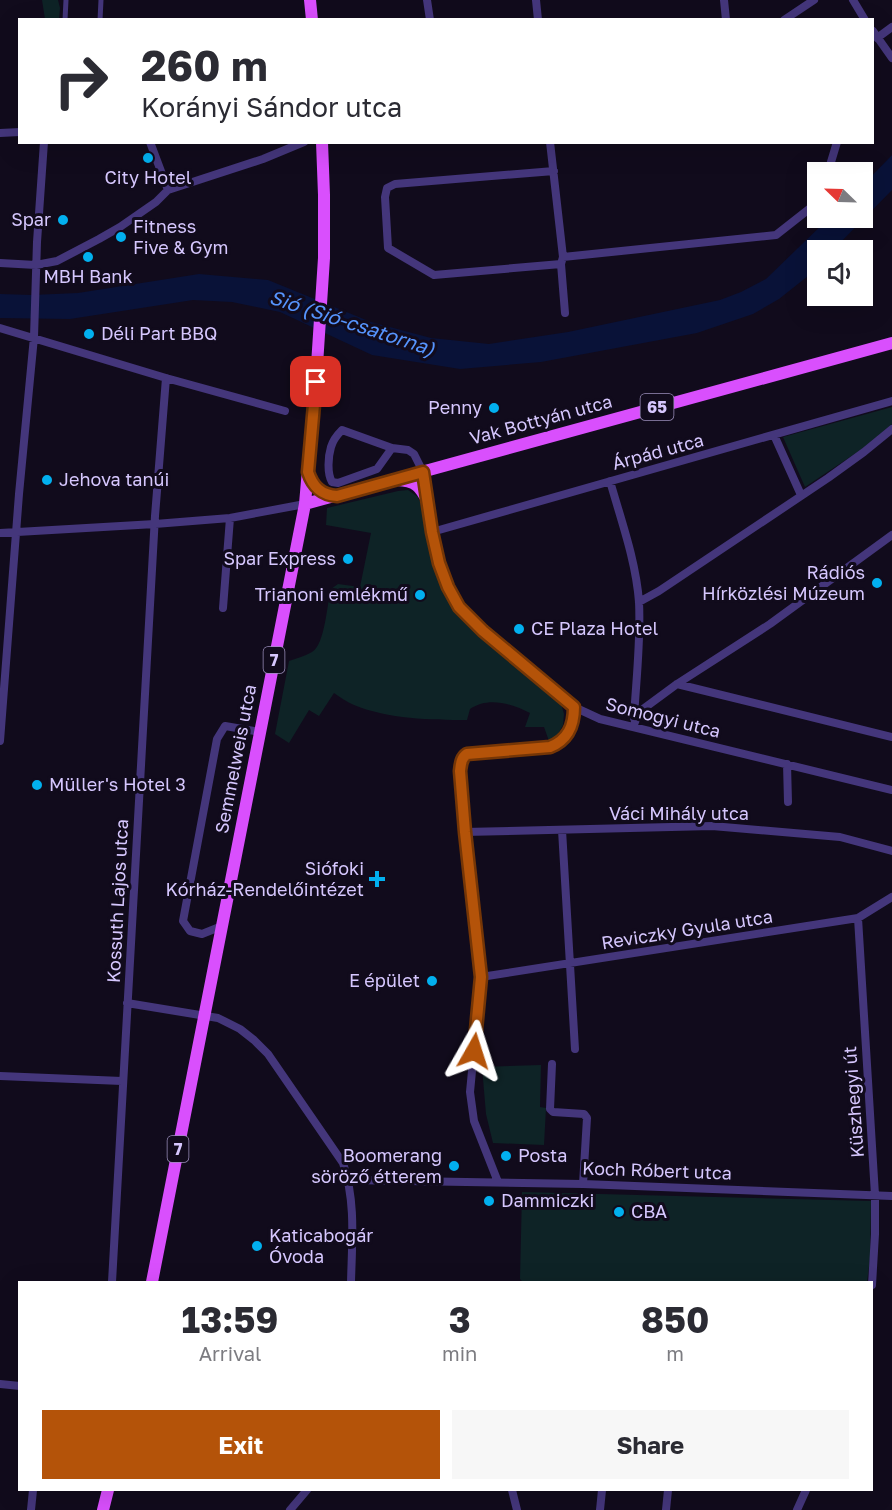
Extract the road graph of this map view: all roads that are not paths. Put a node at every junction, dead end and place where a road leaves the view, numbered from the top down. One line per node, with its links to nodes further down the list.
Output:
1 (66, 0): 9 (street)
2 (101, 0): 10 (street)
3 (310, 0): 11 (main road)
4 (427, 0): 12 (street)
5 (536, 0): 13 (street)
6 (724, 0): 14 (street)
7 (814, 0): 15 (street)
8 (853, 0): 16 (street)
9 (65, 18)
10 (100, 18)
11 (312, 18)
12 (430, 18)
13 (538, 18)
14 (726, 18)
15 (787, 18)
16 (865, 18)
17 (892, 27): 18 (street)
18 (875, 35): 19 (street)
19 (892, 58)
20 (18, 132): 21 (street)
21 (0, 133)
22 (44, 144): 34 (street)
23 (151, 144): 30 (street)
24 (299, 144): 30 (street)
25 (322, 144): 45 (main road, Semmelweis utca / 7)
26 (550, 144): 29 (street)
27 (836, 144): 28 (street)
28 (831, 162)
29 (554, 171): 32 (street); 32 (street)
30 (168, 190): 34 (street)
31 (807, 211): 32 (street)
32 (562, 260): 35 (street)
33 (0, 263): 34 (street)
34 (36, 265): 37 (street)
35 (565, 313)
36 (0, 328): 37 (street)
37 (34, 337): 39 (street); 55 (street)
38 (892, 343): 46 (main road, Vak Bottyán utca / 65)
39 (166, 378): 41 (street); 54 (street, Kossuth Lajos utca)
40 (892, 401): 43 (street, Árpád utca)
41 (285, 411)
42 (892, 429): 49 (street)
43 (774, 435): 48 (street, Árpád utca); 49 (street)
44 (392, 448): 44 (street); 46 (street)
45 (308, 472): 50 (main road); 52 (main road, Semmelweis utca / 7)
46 (423, 472): 47 (main road, Vak Bottyán utca / 65); 51 (street, Somogyi utca)
47 (396, 480): 50 (main road, Vak Bottyán utca / 65); 51 (main road)
48 (610, 481): 56 (street, Árpád utca); 59 (street)
49 (801, 495): 59 (street)
50 (337, 496): 52 (main road, Vak Bottyán utca / 65)
51 (428, 502): 56 (street, Somogyi utca)
52 (304, 504): 53 (street); 64 (main road, Semmelweis utca / 7)
53 (230, 518): 54 (street); 60 (street)
54 (155, 524): 55 (street); 78 (street, Kossuth Lajos utca)
55 (15, 532): 57 (street); 66 (street)
56 (432, 532): 62 (street, Somogyi utca)
57 (0, 533)
58 (892, 535): 61 (street)
59 (639, 602): 63 (street)
60 (223, 608)
61 (677, 684): 63 (street); 65 (street)
62 (574, 707): 63 (street, Somogyi utca); 71 (street)
63 (633, 727): 67 (street, Somogyi utca)
64 (260, 732): 75 (main road, Semmelweis utca / 7); 75 (street)
65 (892, 738)
66 (0, 741)
67 (787, 764): 68 (street, Somogyi utca); 69 (street)
68 (892, 789)
69 (788, 802)
70 (562, 830): 71 (street, Váci Mihály utca); 72 (street, Váci Mihály utca); 76 (street)
71 (465, 832): 77 (street)
72 (892, 851)
73 (892, 897): 74 (street, Reviczky Gyula utca)
74 (858, 918): 76 (street, Reviczky Gyula utca); 87 (street, Küszhegyi út)
75 (222, 926): 79 (main road, Semmelweis utca / 7)
76 (569, 963): 77 (street, Reviczky Gyula utca); 80 (street)
77 (481, 977): 85 (street)
78 (127, 1003): 79 (street); 83 (street, Kossuth Lajos utca)
79 (204, 1016): 84 (street); 90 (main road, 7)
80 (574, 1049)
81 (552, 1064): 86 (street)
82 (0, 1076): 83 (street)
83 (122, 1081): 89 (street, Kossuth Lajos utca)
84 (349, 1180): 85 (street, Koch Róbert utca); 91 (street)
85 (498, 1182): 86 (street, Koch Róbert utca)
86 (584, 1184): 87 (street, Koch Róbert utca)
87 (875, 1195): 88 (street, Koch Róbert utca); 92 (street, Küszhegyi út)
88 (892, 1196)
89 (112, 1281)
90 (152, 1281)
91 (351, 1281)
92 (872, 1281)
93 (0, 1384): 94 (street)
94 (18, 1386)
95 (33, 1491): 102 (street)
96 (108, 1491): 103 (main road)
97 (306, 1491): 104 (street)
98 (512, 1491): 105 (street)
99 (602, 1491): 106 (street)
100 (668, 1491): 107 (street)
101 (806, 1491): 108 (street)
102 (31, 1510)
103 (103, 1510)
104 (290, 1510)
105 (517, 1510)
106 (600, 1510)
107 (666, 1510)
108 (797, 1510)

